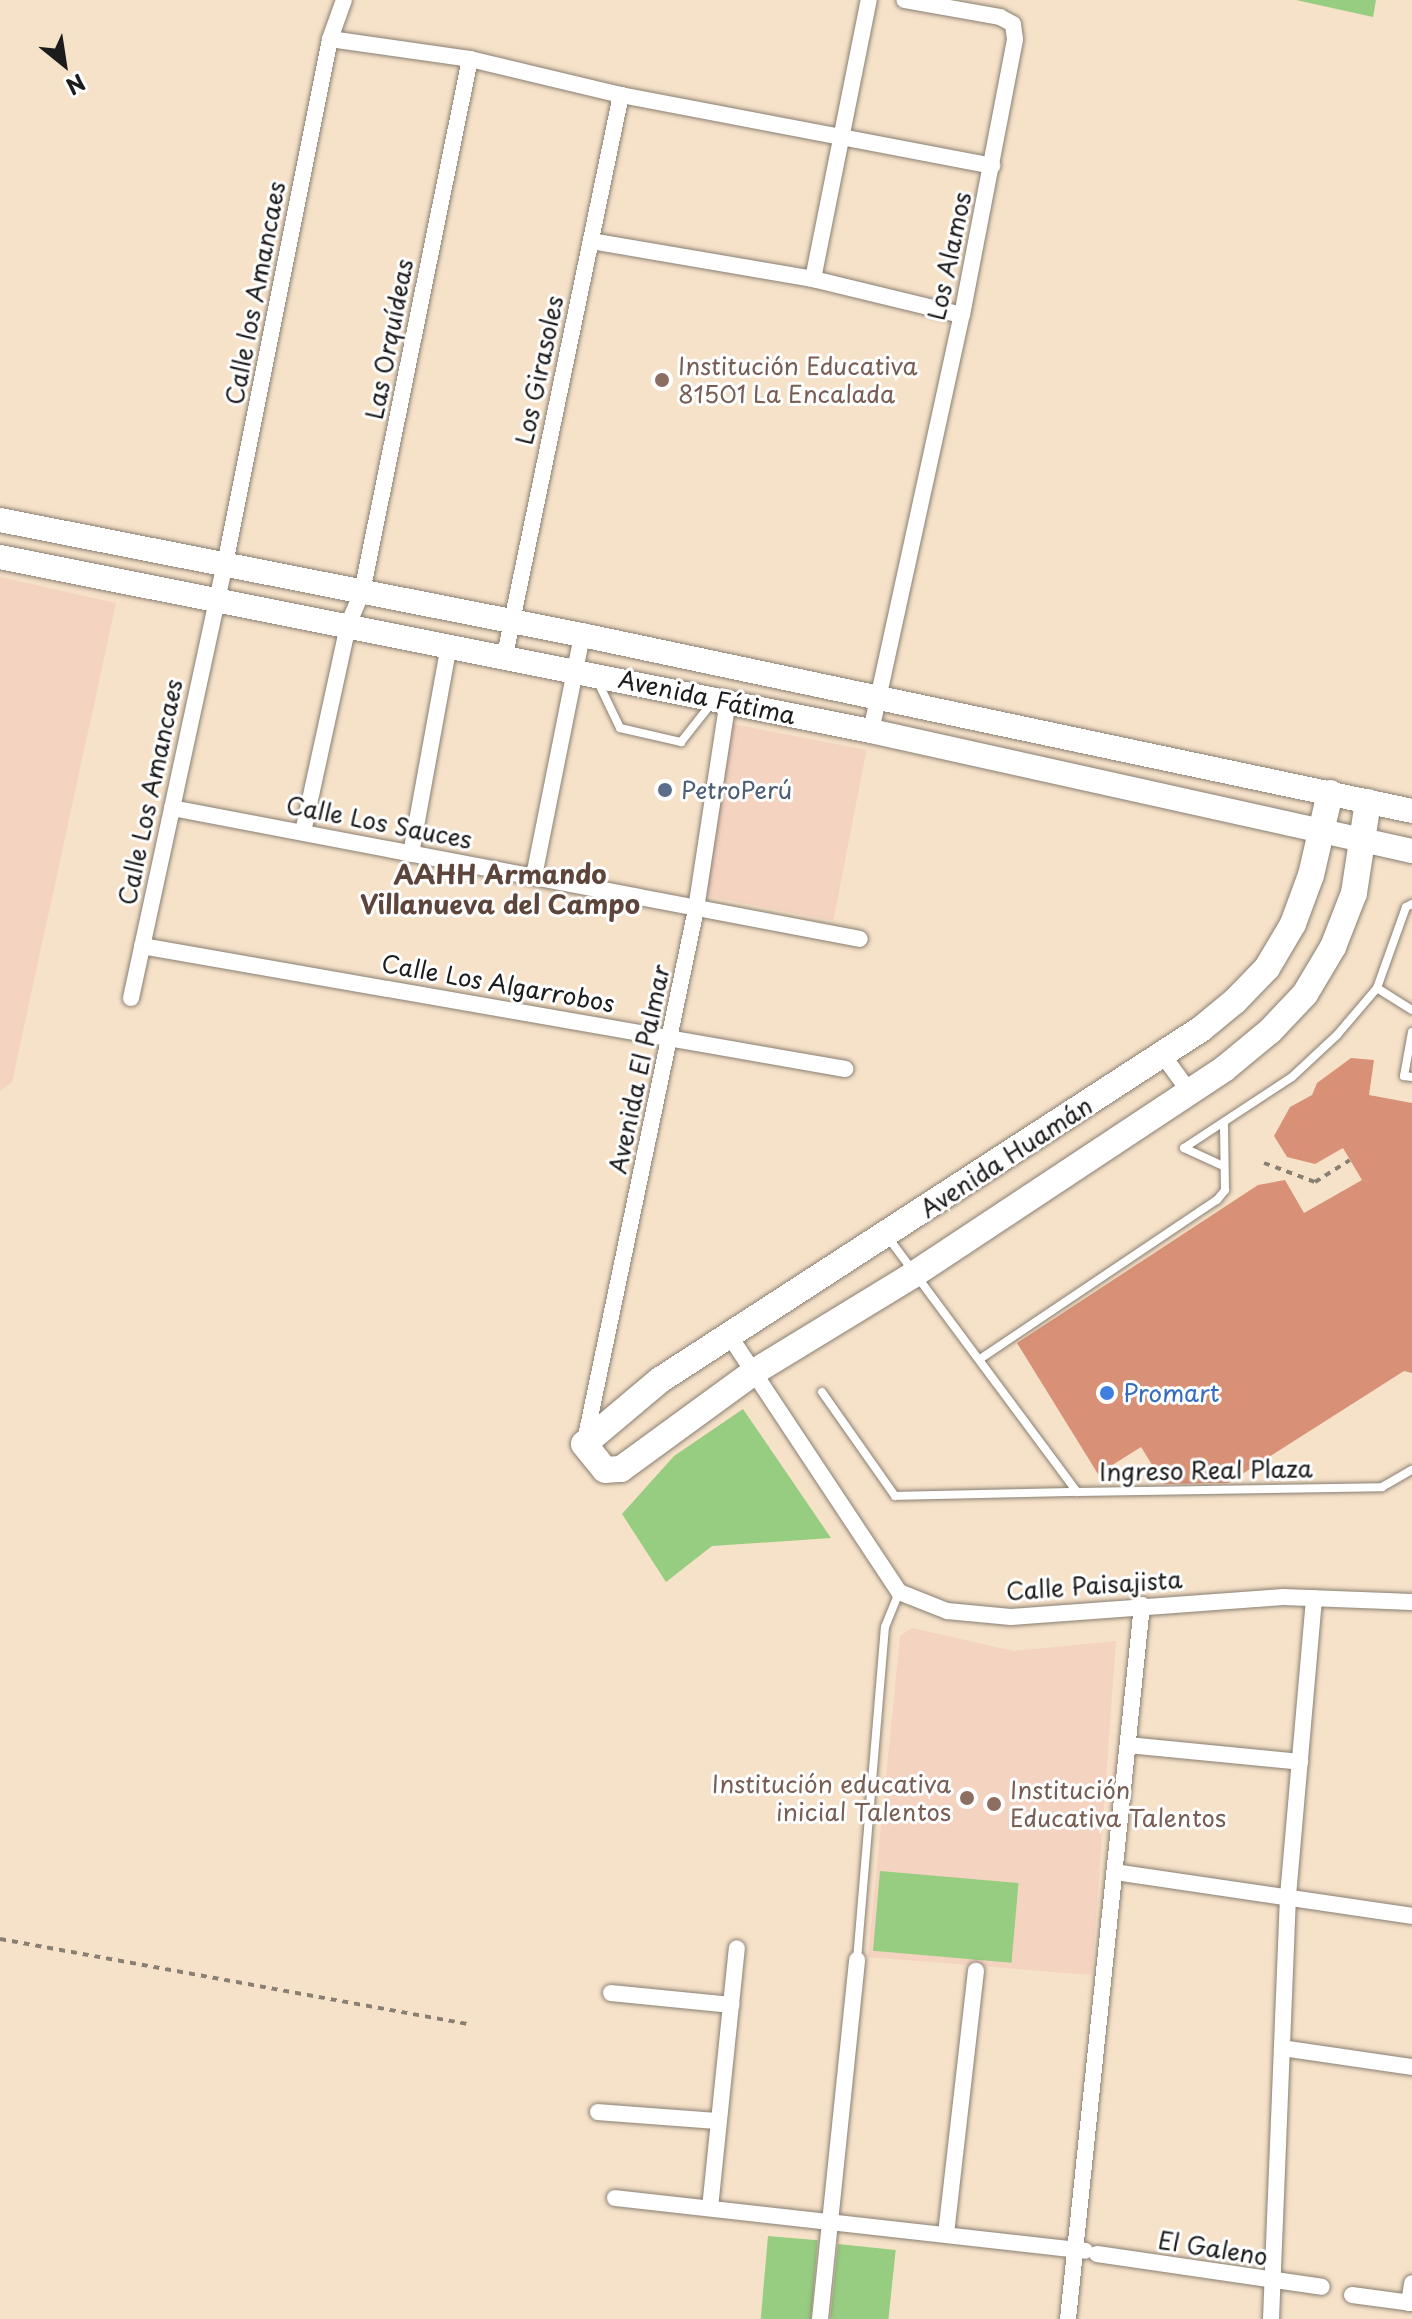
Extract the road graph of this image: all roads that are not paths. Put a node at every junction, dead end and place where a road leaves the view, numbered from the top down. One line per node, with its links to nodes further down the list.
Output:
1 (344, 0): 4 (street, Calle los Amancaes)
2 (869, 0): 7 (street)
3 (905, 0): 8 (street, Los Alamos)
4 (330, 39): 5 (street); 14 (street, Calle los Amancaes)
5 (470, 59): 6 (street); 15 (street, Las Orquídeas)
6 (621, 95): 7 (street); 9 (street, Los Girasoles)
7 (845, 137): 8 (street); 10 (street)
8 (992, 166): 11 (street, Los Alamos)
9 (591, 241): 10 (street); 17 (street, Los Girasoles)
10 (813, 279): 11 (street)
11 (962, 315): 23 (street, Los Alamos)
12 (0, 520): 14 (main road, Avenida Fátima)
13 (0, 557): 16 (main road, Avenida Fátima)
14 (225, 564): 15 (main road, Avenida Fátima); 16 (street, Calle los Amancaes)
15 (362, 592): 17 (main road, Avenida Fátima); 18 (street, Las Orquídeas)
16 (215, 596): 18 (main road, Avenida Fátima); 30 (street, Calle Los Amancaes)
17 (510, 623): 19 (main road, Avenida Fátima); 21 (street, Los Girasoles)
18 (348, 625): 20 (main road, Avenida Fátima); 32 (street, Las Orquídeas)
19 (582, 635): 22 (street); 23 (main road, Avenida Fátima)
20 (449, 644): 21 (main road, Avenida Fátima); 36 (street)
21 (505, 655): 22 (main road, Avenida Fátima)
22 (585, 672): 24 (main road, Avenida Fátima); 24 (lane); 37 (street)
23 (875, 697): 25 (street, Los Alamos); 26 (main road, Avenida Fátima)
24 (721, 700): 25 (main road, Avenida Fátima); 39 (street, Avenida El Palmar)
25 (871, 731): 27 (main road, Avenida Fátima)
26 (1126, 750): 27 (main road); 28 (main road, Avenida Fátima)
27 (1117, 786): 33 (main road, Avenida Fátima)
28 (1330, 793): 29 (main road, Avenida Fátima); 33 (main road, Avenida Huamán)
29 (1368, 802): 31 (main road, Avenida Fátima); 34 (main road, Avenida Huamán)
30 (172, 808): 32 (street, Calle Los Sauces); 41 (street, Calle Los Amancaes)
31 (1412, 811)
32 (303, 832): 36 (street, Calle Los Sauces)
33 (1322, 832): 34 (main road, Avenida Fátima); 47 (main road, Avenida Huamán)
34 (1362, 841): 35 (main road, Avenida Fátima); 50 (main road, Avenida Huamán)
35 (1412, 851)
36 (411, 854): 37 (street, Calle Los Sauces)
37 (534, 876): 39 (street, Calle Los Sauces)
38 (1412, 904): 42 (lane)
39 (696, 909): 40 (street, Calle Los Sauces); 46 (street, Avenida El Palmar)
40 (860, 939)
41 (142, 946): 43 (street, Calle Los Amancaes); 46 (street, Calle Los Algarrobos)
42 (1377, 988): 44 (lane); 51 (lane)
43 (131, 998)
44 (1412, 1010)
45 (1412, 1032): 49 (lane)
46 (670, 1038): 48 (street, Calle Los Algarrobos); 59 (street, Avenida El Palmar)
47 (1162, 1054): 50 (street); 53 (main road, Avenida Huamán)
48 (845, 1069)
49 (1412, 1077)
50 (1189, 1091): 54 (main road, Avenida Huamán)
51 (1224, 1123): 52 (lane); 52 (lane)
52 (1221, 1165): 56 (lane)
53 (886, 1236): 54 (lane, Ingreso Real Plaza); 55 (main road, Avenida Huamán)
54 (913, 1275): 56 (lane, Ingreso Real Plaza); 57 (main road, Avenida Huamán)
55 (729, 1335): 57 (street); 59 (main road, Avenida Huamán)
56 (980, 1359): 61 (lane, Ingreso Real Plaza)
57 (754, 1372): 59 (main road, Avenida Huamán); 62 (street)
58 (822, 1392): 61 (lane)
59 (584, 1444)
60 (1412, 1470): 61 (lane, Ingreso Real Plaza)
61 (1077, 1492)
62 (899, 1592): 65 (street, Calle Paisajista); 72 (lane)
63 (1314, 1598): 64 (street, Calle Paisajista); 65 (street, Calle Paisajista); 67 (street)
64 (1412, 1602)
65 (1142, 1605): 66 (street)
66 (1128, 1745): 67 (street); 68 (street)
67 (1300, 1762): 69 (street)
68 (1115, 1872): 69 (street); 84 (street)
69 (1288, 1896): 70 (street); 76 (street)
70 (1412, 1916)
71 (737, 1948): 75 (street)
72 (857, 1960): 82 (street)
73 (976, 1971): 83 (street)
74 (611, 1993): 75 (street)
75 (731, 2005): 79 (street)
76 (1282, 2048): 77 (street); 85 (street)
77 (1412, 2067)
78 (598, 2112): 79 (street)
79 (719, 2121): 81 (street)
80 (615, 2198): 81 (street, El Galeno)
81 (710, 2208): 82 (street, El Galeno)
82 (831, 2222): 83 (street, El Galeno); 90 (street)
83 (946, 2234): 84 (street, El Galeno)
84 (1087, 2251): 85 (street, El Galeno); 91 (street)
85 (1273, 2281): 87 (street, El Galeno); 92 (street)
86 (1412, 2283): 89 (street)
87 (1322, 2287)
88 (1352, 2295): 89 (street)
89 (1410, 2303)
90 (820, 2319)
91 (1068, 2319)
92 (1271, 2319)

